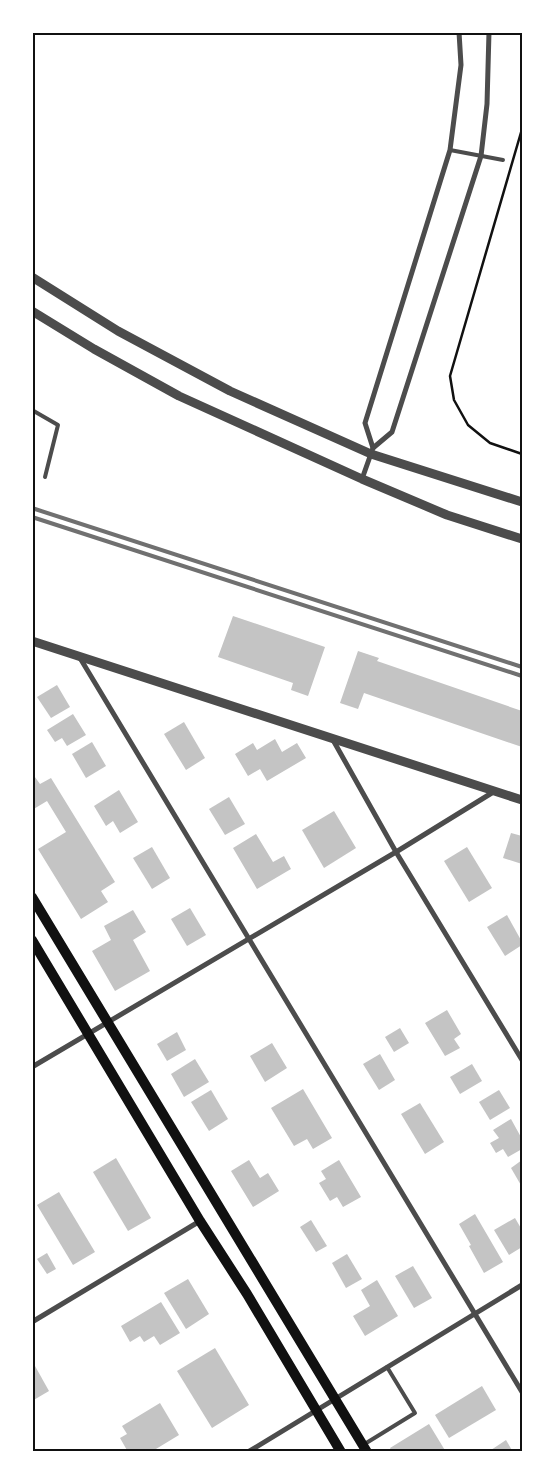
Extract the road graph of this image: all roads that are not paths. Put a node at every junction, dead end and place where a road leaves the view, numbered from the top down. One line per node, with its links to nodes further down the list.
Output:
1 (459, 32): 3 (street)
2 (489, 32): 4 (street)
3 (450, 150): 4 (lane); 9 (street)
4 (481, 156): 5 (lane); 9 (street)
5 (503, 160)
6 (32, 277): 9 (street)
7 (32, 311): 11 (street)
8 (32, 410): 10 (lane)
9 (372, 451): 11 (street); 12 (street)
10 (45, 477)
11 (362, 479): 13 (street)
12 (522, 502)
13 (522, 539)
14 (32, 641): 15 (street)
15 (80, 656): 16 (street); 21 (street)
16 (332, 738): 17 (street); 19 (street)
17 (495, 791): 18 (street); 19 (street)
18 (522, 800)
19 (396, 852): 21 (street); 25 (street)
20 (32, 897): 23 (main road)
21 (248, 939): 23 (street); 29 (street)
22 (32, 940): 24 (main road)
23 (108, 1022): 24 (street); 33 (main road)
24 (88, 1033): 26 (street); 27 (main road)
25 (522, 1060)
26 (32, 1067)
27 (200, 1221): 30 (street); 34 (main road)
28 (522, 1285): 29 (street)
29 (475, 1313): 31 (street); 32 (street)
30 (32, 1322)
31 (387, 1367): 33 (street); 35 (lane)
32 (522, 1392)
33 (335, 1399): 34 (street); 35 (main road)
34 (317, 1410): 36 (street); 37 (main road)
35 (365, 1448)
36 (248, 1452)
37 (341, 1452)

